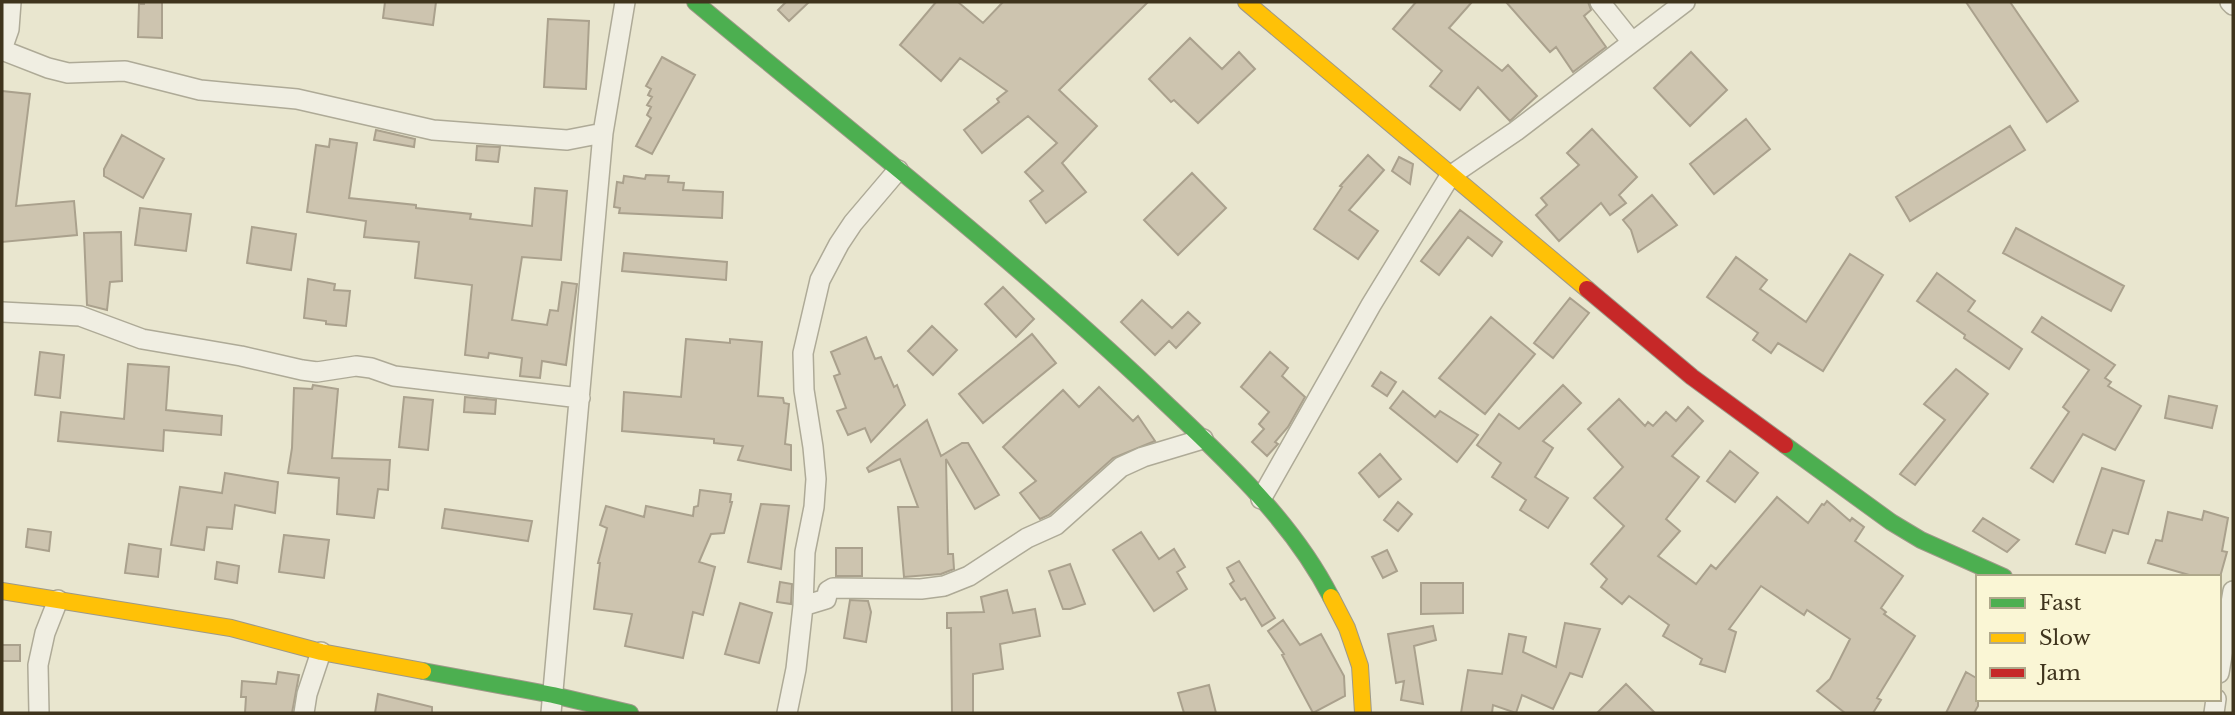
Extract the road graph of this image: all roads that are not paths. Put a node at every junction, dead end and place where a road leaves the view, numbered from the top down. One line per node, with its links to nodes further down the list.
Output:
1 (11, 2): 8 (street)
2 (625, 2): 9 (street)
3 (695, 2): 10 (street)
4 (1245, 2): 11 (street)
5 (1600, 2): 7 (street)
6 (1685, 2): 7 (street)
7 (1632, 42): 11 (street)
8 (2, 49): 9 (street)
9 (603, 133): 13 (street)
10 (898, 170): 14 (street); 20 (street)
11 (1450, 176): 15 (street); 16 (street)
12 (2, 312): 13 (street)
13 (580, 398): 24 (street)
14 (1203, 439): 15 (street); 20 (street)
15 (1261, 499): 29 (street)
16 (2000, 575)
17 (2, 591): 19 (street)
18 (2233, 591): 21 (street)
19 (58, 600): 22 (street); 25 (street)
20 (803, 606): 28 (street)
21 (2226, 637): 23 (street)
22 (321, 652): 24 (street); 26 (street)
23 (2221, 663)
24 (552, 704): 27 (street)
25 (39, 713)
26 (304, 713)
27 (630, 713)
28 (787, 713)
29 (1363, 713)

